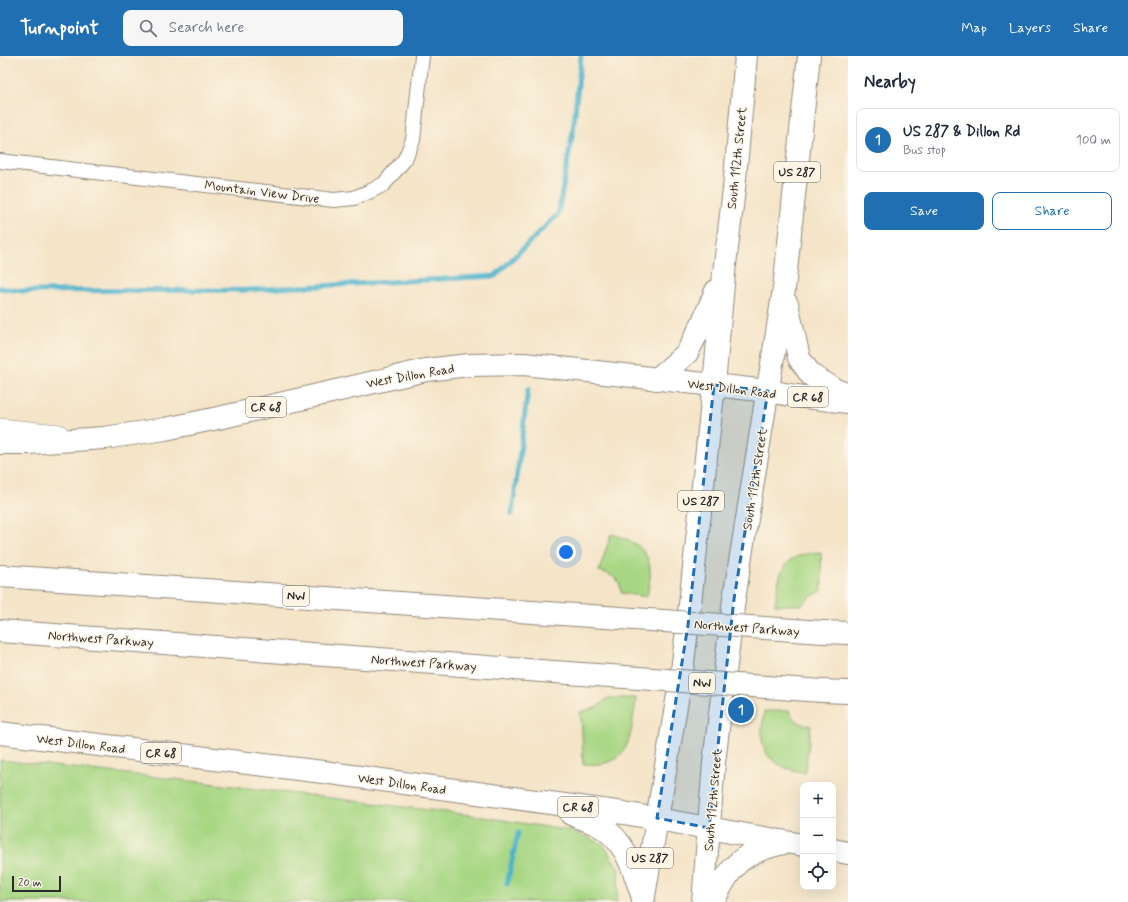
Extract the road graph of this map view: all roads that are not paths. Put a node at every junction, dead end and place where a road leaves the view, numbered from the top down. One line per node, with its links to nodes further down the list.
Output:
1 (422, 56): 4 (street, Mountain View Drive)
2 (746, 56): 5 (main road, South 112th Street / US 287)
3 (809, 56): 6 (main road, South 112th Street / US 287)
4 (0, 161)
5 (724, 273): 7 (main road); 8 (main road, South 112th Street / US 287)
6 (784, 289): 9 (main road, South 112th Street / US 287); 10 (main road)
7 (657, 379): 8 (main road, West Dillon Road / CR 68); 13 (main road, West Dillon Road / CR 68)
8 (714, 385): 9 (main road, West Dillon Road / CR 68); 21 (main road, South 112th Street / US 287)
9 (768, 391): 11 (main road, West Dillon Road / CR 68); 22 (main road, South 112th Street / US 287)
10 (848, 395)
11 (848, 402)
12 (0, 428): 13 (main road, West Dillon Road / CR 68)
13 (104, 438): 14 (main road)
14 (0, 443)
15 (0, 576): 17 (main road, Northwest Parkway / NW, bridge)
16 (0, 630): 18 (main road, Northwest Parkway / NW, bridge)
17 (848, 634)
18 (848, 692)
19 (0, 733): 20 (main road, West Dillon Road / CR 68)
20 (500, 796): 21 (main road, West Dillon Road / CR 68); 26 (main road)
21 (657, 818): 22 (main road, West Dillon Road / CR 68); 26 (main road, South 112th Street / US 287)
22 (709, 828): 23 (main road, West Dillon Road / CR 68); 27 (main road, South 112th Street / US 287)
23 (795, 843): 28 (main road)
24 (836, 851): 25 (main road)
25 (848, 853)
26 (643, 900)
27 (703, 902)
28 (713, 902)

